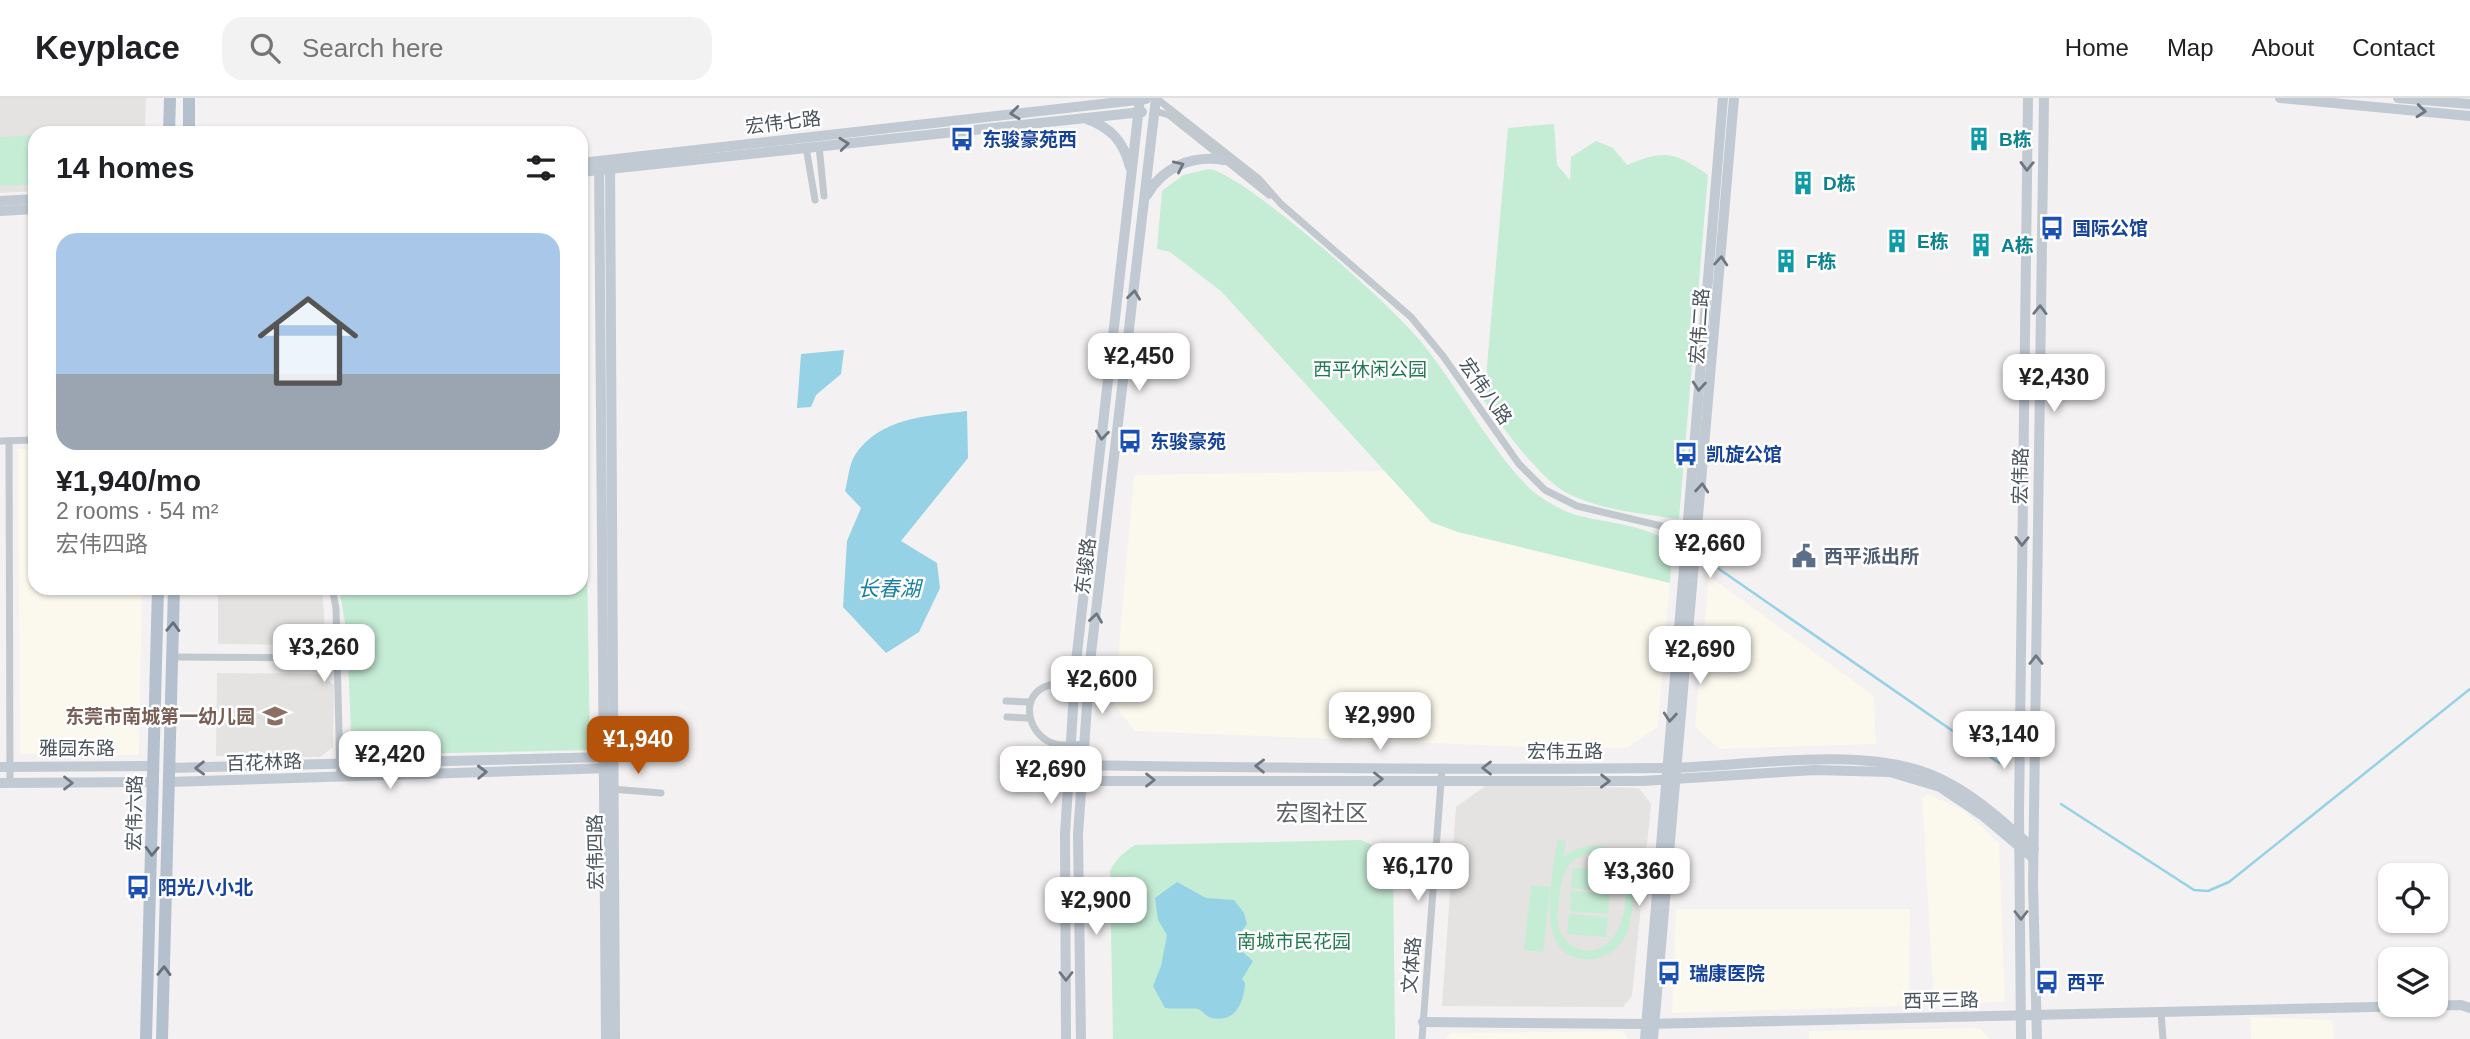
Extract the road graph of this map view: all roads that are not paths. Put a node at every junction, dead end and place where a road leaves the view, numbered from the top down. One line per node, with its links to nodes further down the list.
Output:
1 (170, 98): 16 (main road)
2 (189, 98): 17 (main road)
3 (1156, 98): 10 (street, 宏伟七路); 12 (street, 东骏路); 30 (street, 宏伟八路)
4 (1723, 98): 35 (street, 宏伟二路, one-way to 35)
5 (1734, 98): 35 (street, 宏伟二路, one-way to 5)
6 (2028, 98): 68 (street, 宏伟路, one-way to 68)
7 (2044, 98): 69 (street, 宏伟路, one-way to 7)
8 (2280, 98): 14 (street, one-way to 14)
9 (2398, 98): 11 (street)
10 (1140, 99): 13 (street, 东骏路); 22 (street, 宏伟七路, one-way to 22)
11 (2470, 104)
12 (1155, 111): 13 (street, 宏伟七路); 20 (street, 宏伟八路); 26 (street, 东骏路)
13 (1138, 112): 15 (street, 宏伟七路); 24 (street, 东骏路)
14 (2470, 116)
15 (1082, 117): 18 (street, 宏伟七路, one-way to 15); 24 (street)
16 (169, 126)
17 (189, 126)
18 (819, 146): 19 (street, 宏伟七路); 25 (street)
19 (806, 147): 22 (street, 宏伟七路); 28 (street)
20 (1224, 160): 26 (street, one-way to 20); 30 (street, 宏伟八路)
21 (588, 164): 22 (street, 宏伟七路)
22 (605, 165): 23 (street, 宏伟七路); 51 (street, 宏伟四路)
23 (588, 170)
24 (1131, 173): 43 (street, 东骏路, one-way to 43)
25 (824, 196)
26 (1145, 197): 44 (street, 东骏路, one-way to 26)
27 (28, 199): 29 (street)
28 (815, 200)
29 (0, 201)
30 (1281, 204): 35 (street, 宏伟八路)
31 (28, 209): 32 (street)
32 (0, 211)
33 (28, 440): 34 (street)
34 (4, 441): 40 (street)
35 (1692, 534): 59 (street, 宏伟二路)
36 (158, 595): 56 (main road, 宏伟六路)
37 (174, 595): 41 (main road, 宏伟六路, one-way to 37)
38 (333, 595): 42 (street)
39 (0, 606): 40 (street)
40 (9, 606): 55 (street)
41 (172, 657): 42 (street); 57 (main road, 宏伟六路)
42 (338, 658): 52 (street)
43 (1075, 685): 44 (street); 46 (street); 50 (street, 东骏路)
44 (1088, 686): 49 (street, 东骏路)
45 (1006, 701): 46 (street)
46 (1030, 702): 48 (street)
47 (1007, 717): 48 (street)
48 (1029, 718): 50 (street)
49 (1084, 744): 50 (street); 54 (street, 东骏路)
50 (1071, 746): 53 (street, 东骏路)
51 (607, 763): 52 (street, 百花林路); 60 (street, 百花林路, one-way to 51); 66 (street, 宏伟四路); 79 (street, 宏伟四路)
52 (340, 764): 57 (street, 百花林路, one-way to 57); 60 (street)
53 (1070, 765): 54 (street, 宏伟五路); 61 (street, 东骏路)
54 (1083, 765): 58 (street, 宏伟五路, one-way to 54); 62 (street, 东骏路)
55 (5, 766): 56 (street, 雅园东路); 65 (street)
56 (154, 766): 63 (main road, 宏伟六路)
57 (169, 768): 64 (main road, 宏伟六路)
58 (1442, 774): 59 (street, 宏伟五路); 62 (street, 宏伟五路, one-way to 58); 75 (street, 文体路)
59 (1672, 774): 68 (street, 宏伟五路); 76 (street)
60 (340, 777): 64 (street, 百花林路)
61 (1069, 781): 62 (street); 81 (street, 东骏路, one-way to 81)
62 (1082, 781): 82 (street, 东骏路)
63 (154, 782): 65 (street, 雅园东路, one-way to 63); 77 (main road, 宏伟六路, one-way to 77)
64 (169, 782): 78 (main road, 宏伟六路, one-way to 64)
65 (5, 783)
66 (611, 789): 67 (street); 80 (street, 宏伟四路)
67 (661, 793)
68 (2021, 842): 69 (street, 宏伟五路); 73 (street, one-way to 73)
69 (2034, 853): 74 (street)
70 (2470, 996): 71 (street)
71 (2465, 1007): 72 (street, 西平三路)
72 (2161, 1013): 74 (street, 西平三路); 88 (street)
73 (2021, 1016): 74 (street, 西平三路); 76 (street, 西平三路); 86 (street)
74 (2036, 1016): 87 (street)
75 (1423, 1022): 76 (street, 西平三路); 83 (street, 文体路)
76 (1650, 1023): 84 (street); 85 (street)
77 (146, 1039)
78 (162, 1039)
79 (606, 1039)
80 (615, 1039)
81 (1066, 1039)
82 (1082, 1039)
83 (1422, 1039)
84 (1645, 1039)
85 (1653, 1039)
86 (2021, 1039)
87 (2036, 1039)
88 (2163, 1039)

